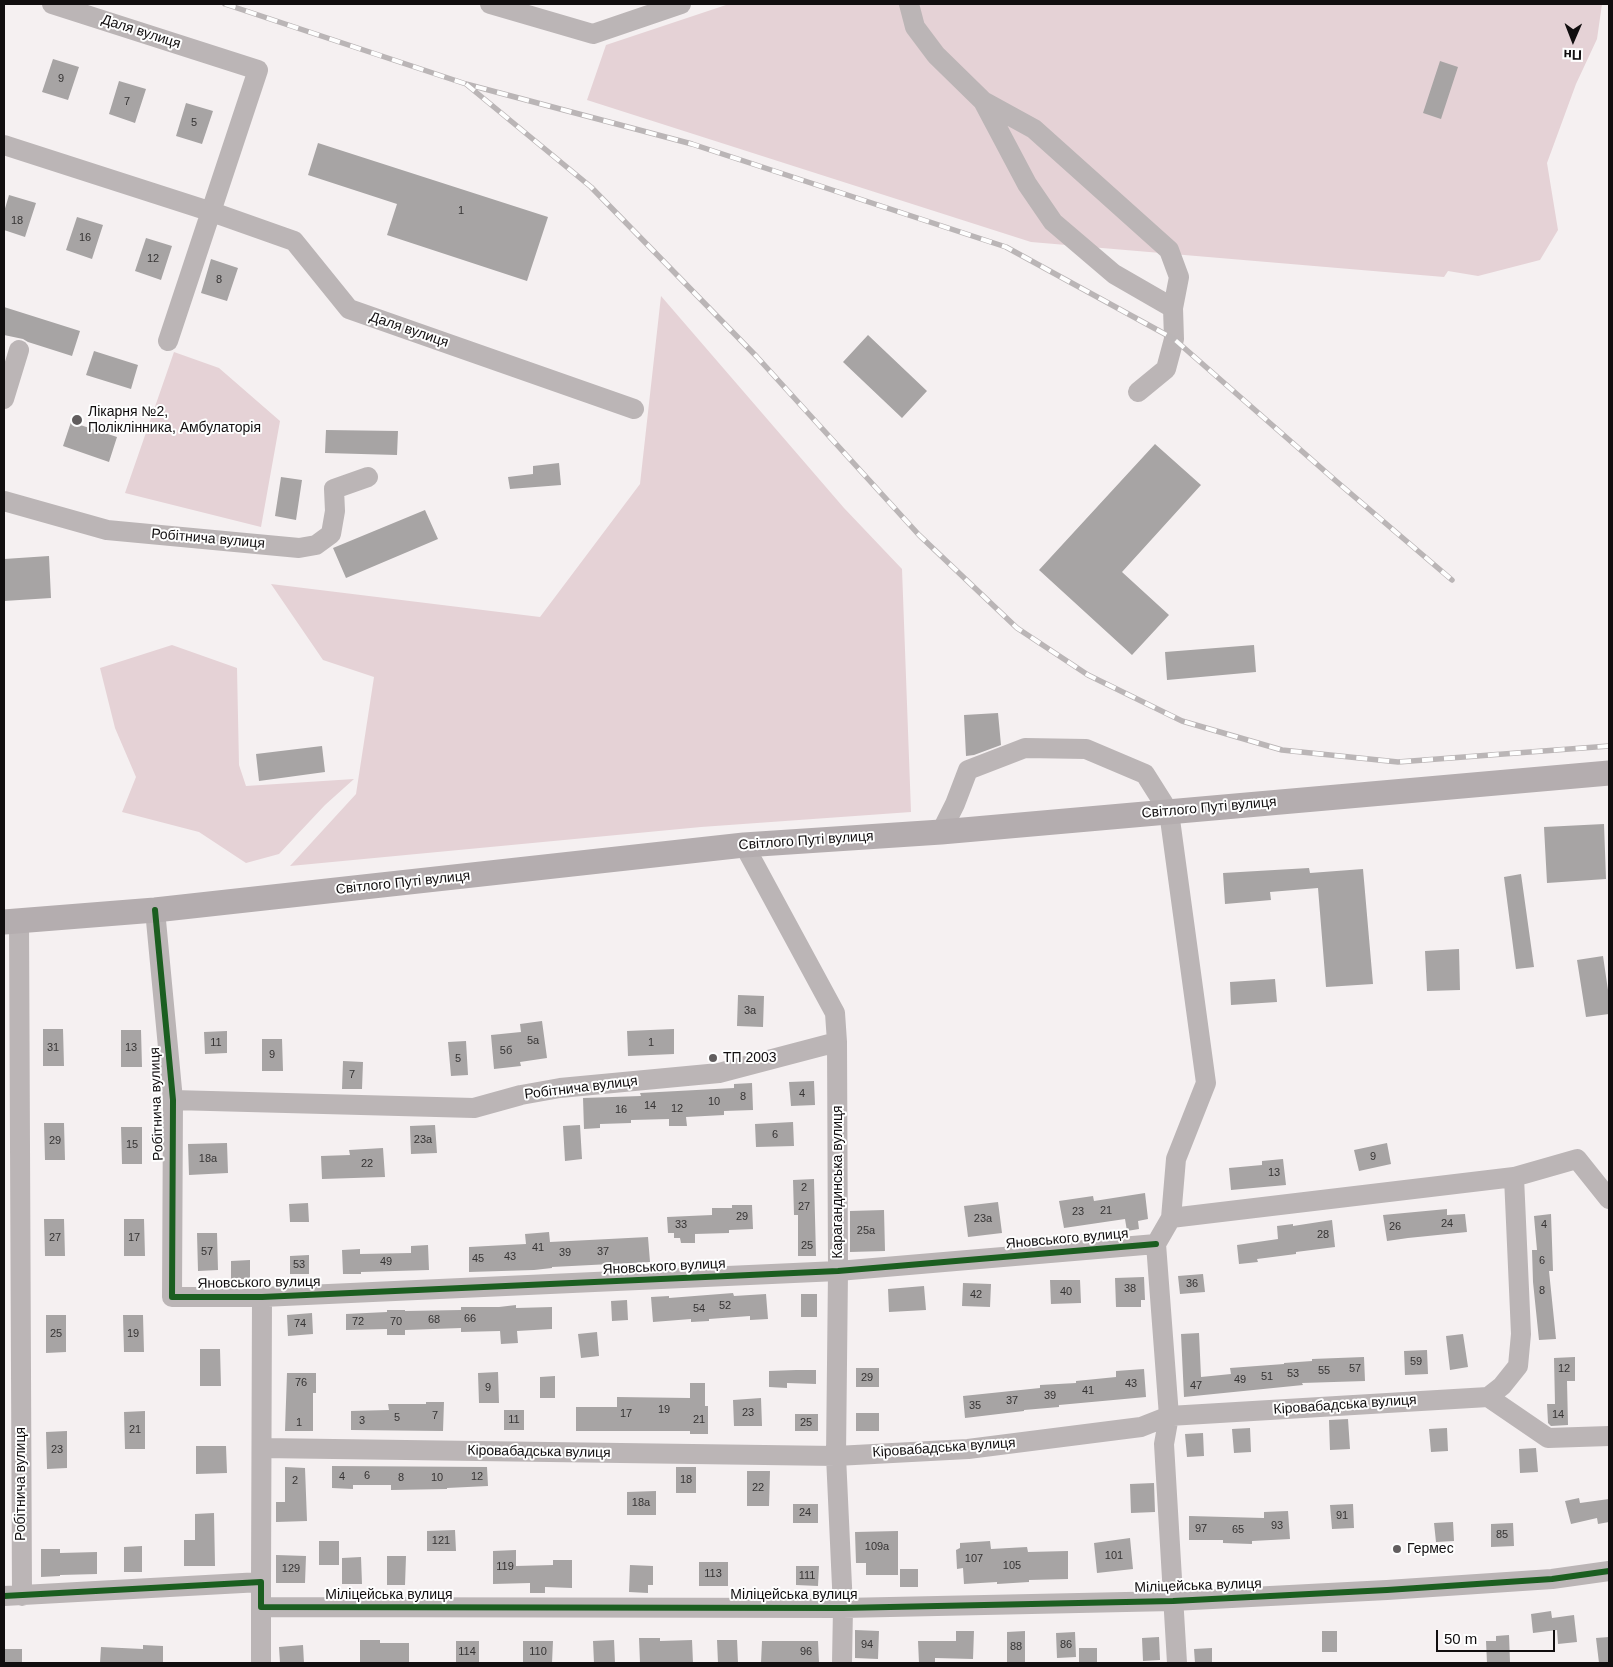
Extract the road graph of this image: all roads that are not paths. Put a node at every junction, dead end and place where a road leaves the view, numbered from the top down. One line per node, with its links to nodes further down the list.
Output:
1 (52, 4): 7 (street, Даля вулиця)
2 (490, 4): 3 (street)
3 (681, 4)
4 (909, 4): 5 (street)
5 (983, 101): 8 (street); 8 (street)
6 (4, 145): 7 (street, Даля вулиця)
7 (212, 212): 9 (street, Даля вулиця); 13 (street, Даля вулиця)
8 (1173, 308): 11 (street)
9 (168, 341)
10 (19, 350): 12 (street)
11 (1138, 392)
12 (4, 399)
13 (634, 409)
14 (368, 477): 15 (street, Робітнича вулиця)
15 (4, 501)
16 (1609, 774): 17 (main road, Світлого Путі вулиця)
17 (1169, 812): 18 (main road, Світлого Путі вулиця); 18 (street); 26 (street)
18 (941, 832): 19 (main road, Світлого Путі вулиця)
19 (744, 845): 20 (main road, Світлого Путі вулиця); 22 (street, Карагандинська вулиця)
20 (155, 910): 21 (main road, Світлого Путі вулиця); 23 (street, Робітнича вулиця)
21 (11, 922): 38 (street, Робітнича вулиця)
22 (837, 1042): 23 (street, Робітнича вулиця); 28 (street, Карагандинська вулиця)
23 (173, 1100): 29 (street, Робітнича вулиця)
24 (1514, 1177): 25 (street); 26 (street); 31 (street)
25 (1609, 1199)
26 (1171, 1218): 27 (street)
27 (1156, 1244): 28 (street, Яновського вулиця); 32 (street)
28 (838, 1271): 30 (street, Яновського вулиця); 35 (street, Карагандинська вулиця)
29 (172, 1296): 30 (street, Яновського вулиця)
30 (262, 1297): 34 (street)
31 (1488, 1397): 32 (street, Кіровабадська вулиця); 33 (street)
32 (1169, 1416): 35 (street, Кіровабадська вулиця); 39 (street)
33 (1609, 1436)
34 (262, 1448): 35 (street, Кіровабадська вулиця); 37 (street)
35 (836, 1456): 41 (street, Карагандинська вулиця)
36 (1609, 1571): 39 (street, Міліцейська вулиця)
37 (261, 1582): 38 (street); 40 (street)
38 (13, 1596)
39 (1173, 1601): 41 (street, Міліцейська вулиця); 44 (street)
40 (261, 1607): 41 (street, Міліцейська вулиця); 42 (street)
41 (843, 1608): 43 (street, Карагандинська вулиця)
42 (261, 1663)
43 (842, 1663)
44 (1177, 1663)

